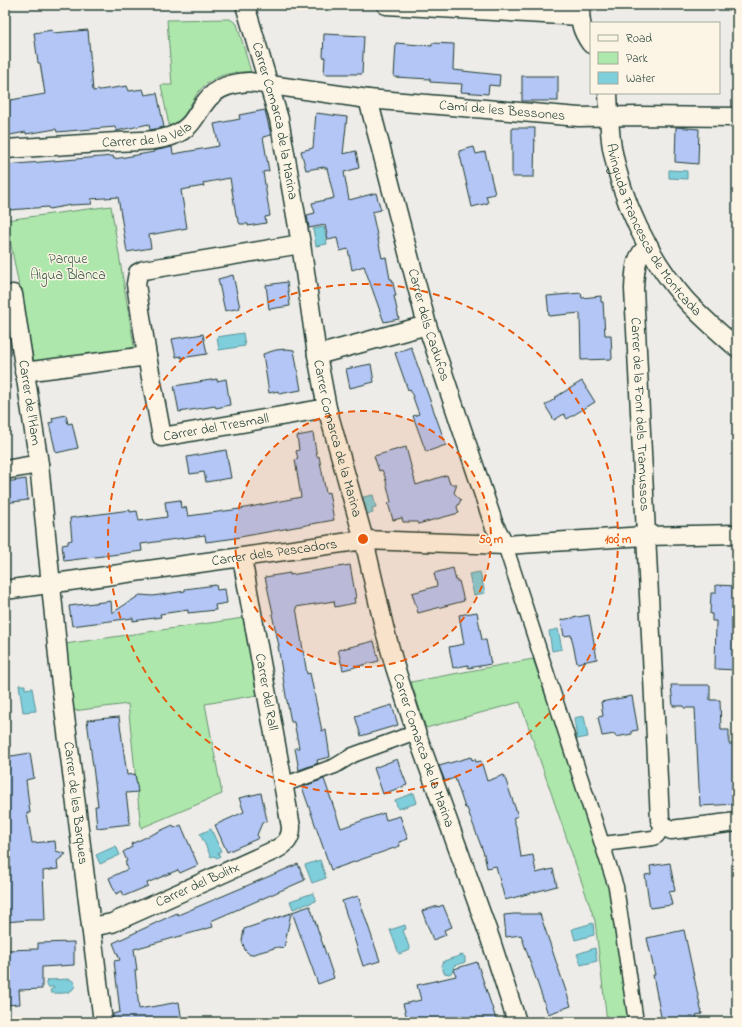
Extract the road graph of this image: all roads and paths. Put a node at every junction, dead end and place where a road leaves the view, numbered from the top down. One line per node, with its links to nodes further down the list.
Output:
1 (245, 5): 5 (street, Carrer Comarca de la Marina)
2 (386, 5): 3 (street)
3 (580, 11): 4 (street)
4 (590, 43)
5 (268, 84): 7 (street, Camí de les Bessones); 10 (street, Carrer de la Vela); 11 (street, Carrer Comarca de la Marina)
6 (608, 94): 8 (street, Avinguda Francesca de Montcada)
7 (368, 99): 8 (street, Camí de les Bessones); 14 (street, Carrer dels Cadufos)
8 (609, 117): 9 (street, Camí de les Bessones); 12 (street, Avinguda Francesca de Montcada)
9 (737, 117)
10 (5, 149)
11 (301, 244): 16 (street, Carrer Comarca de la Marina); 17 (street, Carrer del Tresmall)
12 (649, 246): 15 (street, Avinguda Francesca de Montcada); 23 (street, Carrer de la Font dels Tramussos)
13 (13, 294): 18 (street, Carrer de l’Ham)
14 (427, 325): 16 (street); 25 (street, Carrer dels Cadufos)
15 (737, 348)
16 (317, 355): 19 (street, Carrer Comarca de la Marina)
17 (147, 356): 18 (street); 19 (street, Carrer del Tresmall)
18 (24, 372): 20 (street, Carrer de l’Ham)
19 (327, 408): 24 (street, Carrer Comarca de la Marina)
20 (39, 464): 21 (street, Carrer de l’Ham); 27 (street, Carrer de l’Ham)
21 (5, 470)
22 (737, 534): 23 (street, Carrer dels Pescadors)
23 (645, 536): 25 (street, Carrer dels Pescadors); 33 (street, Carrer de la Font dels Tramussos)
24 (364, 540): 25 (street, Carrer dels Pescadors); 26 (street, Carrer dels Pescadors); 29 (street, Carrer Comarca de la Marina)
25 (505, 545): 34 (street)
26 (242, 558): 27 (street, Carrer dels Pescadors); 30 (street, Carrer del Rall)
27 (51, 584): 28 (street, Carrer dels Pescadors); 35 (street, Carrer de les Barques)
28 (5, 590)
29 (416, 732): 30 (street); 37 (street, Carrer Comarca de la Marina)
30 (283, 785): 32 (street, Carrer del Rall)
31 (737, 822): 33 (street)
32 (291, 826): 35 (street, Carrer del Bolitx)
33 (664, 826): 34 (street)
34 (603, 844): 38 (street)
35 (91, 927): 36 (street, Carrer de les Barques)
36 (103, 1022)
37 (517, 1022)
38 (636, 1022)

